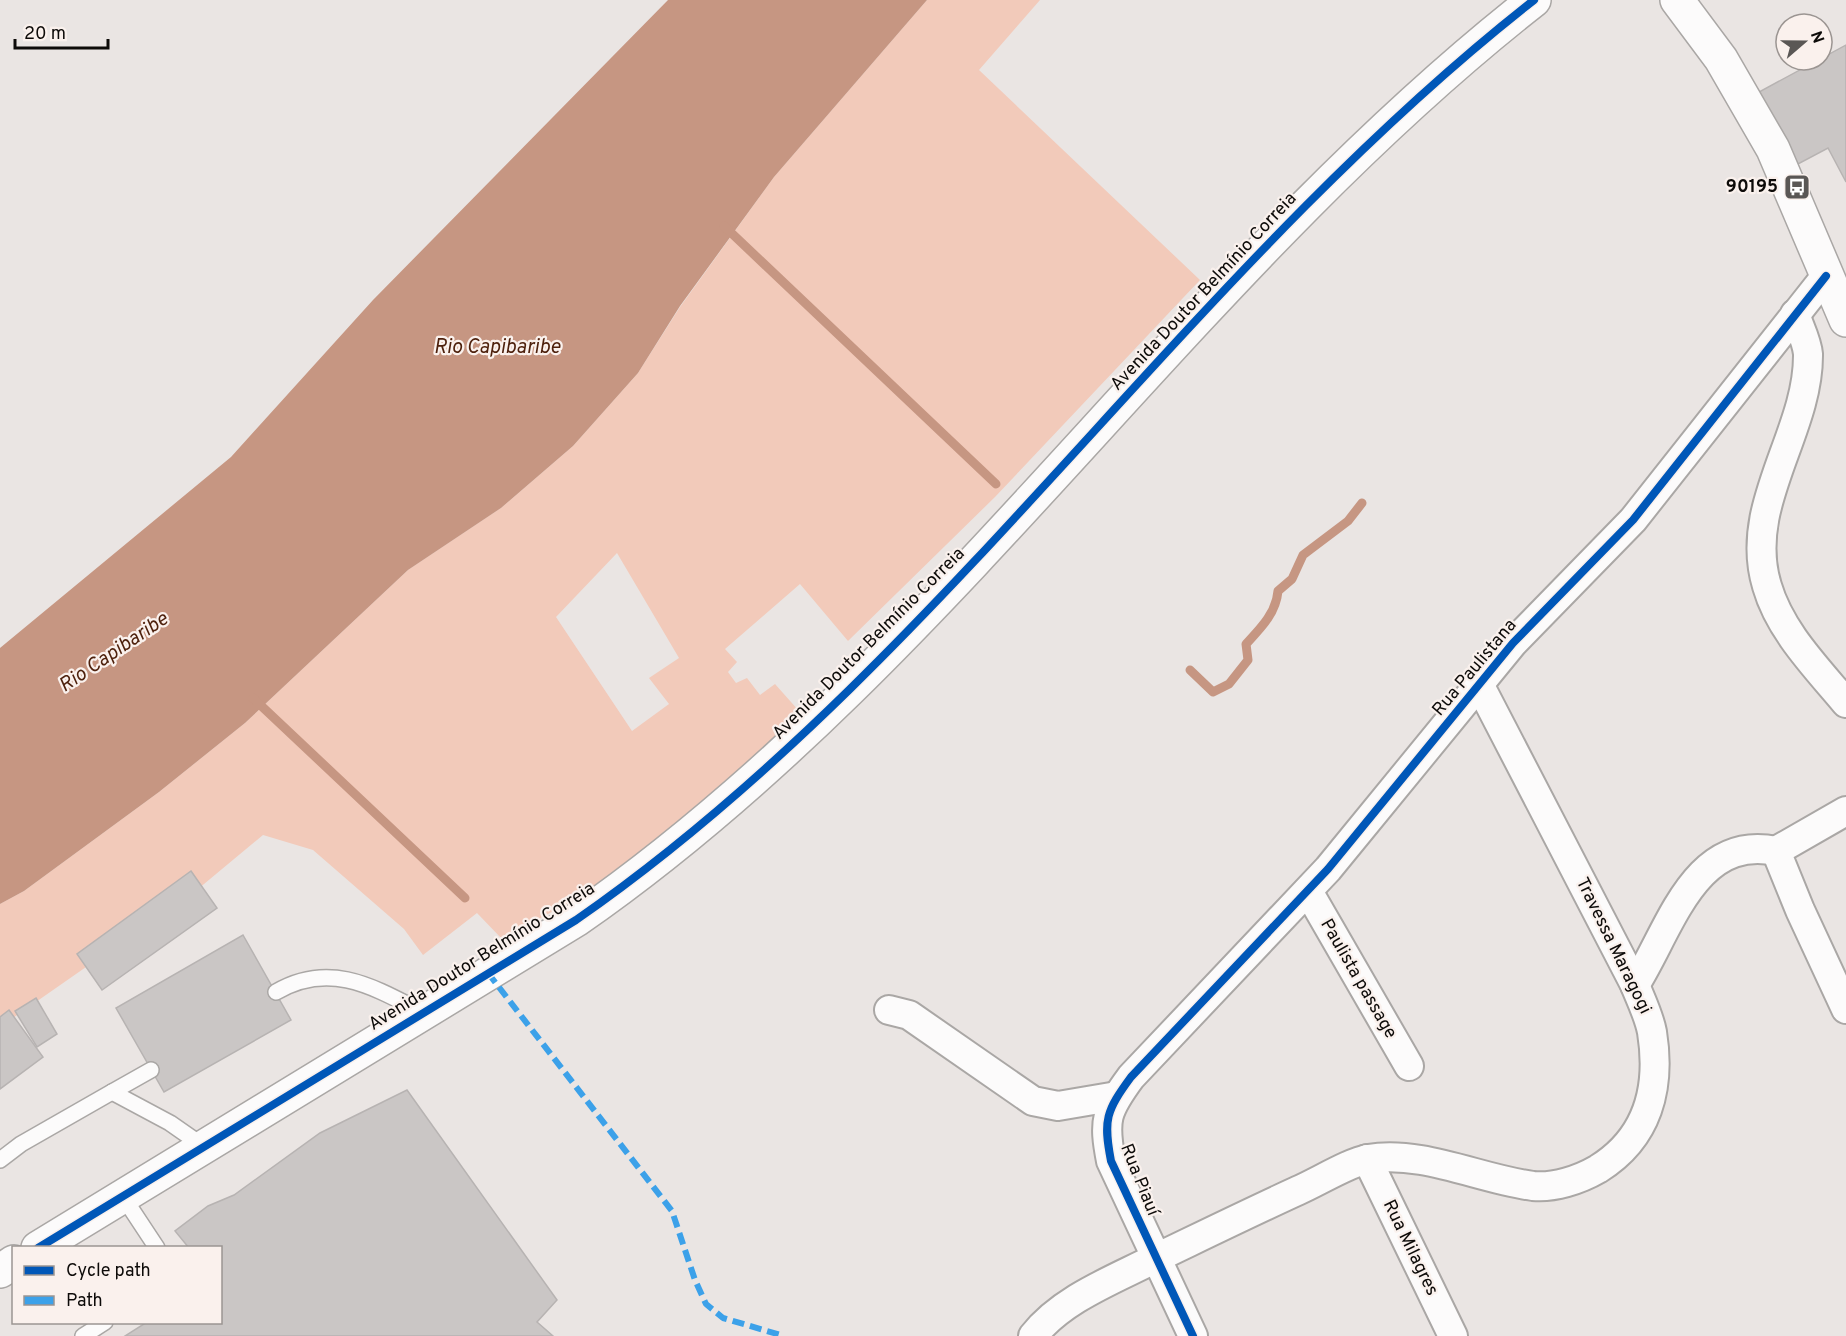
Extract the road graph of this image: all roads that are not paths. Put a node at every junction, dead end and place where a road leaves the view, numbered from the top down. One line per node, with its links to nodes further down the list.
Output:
1 (1534, 0): 15 (main road, Avenida Doutor Belmínio Correia)
2 (1677, 0): 3 (main road)
3 (1826, 276): 4 (street, Rua Paulistana); 5 (main road)
4 (1795, 314): 6 (street, Rua Paulistana); 7 (street)
5 (1846, 320)
6 (1479, 684): 10 (street, Rua Paulistana); 11 (street, Travessa Maragogi)
7 (1846, 702)
8 (1846, 811): 9 (street)
9 (1776, 851): 11 (street); 13 (street)
10 (1308, 891): 16 (street, Rua Paulistana); 17 (street, Paulista passage)
11 (1635, 985): 22 (street, Travessa Maragogi)
12 (276, 992): 15 (lane)
13 (1846, 1009)
14 (889, 1010): 20 (street)
15 (422, 1012): 21 (main road, Avenida Doutor Belmínio Correia)
16 (1162, 1045): 20 (street, Rua Piauí)
17 (1409, 1066)
18 (151, 1070): 19 (lane)
19 (112, 1092): 21 (lane); 23 (lane)
20 (1117, 1096): 27 (street, Rua Piauí)
21 (203, 1146): 24 (main road, Avenida Doutor Belmínio Correia)
22 (1367, 1159): 27 (street, Travessa Maragogi); 32 (street, Rua Milagres)
23 (0, 1160)
24 (122, 1195): 25 (main road, Avenida Doutor Belmínio Correia); 26 (lane)
25 (41, 1246)
26 (156, 1246)
27 (1157, 1258): 30 (street, Travessa Maragogi); 31 (street, Rua Piauí)
28 (103, 1324): 29 (lane)
29 (83, 1336)
30 (1032, 1336)
31 (1193, 1336)
32 (1453, 1336)

